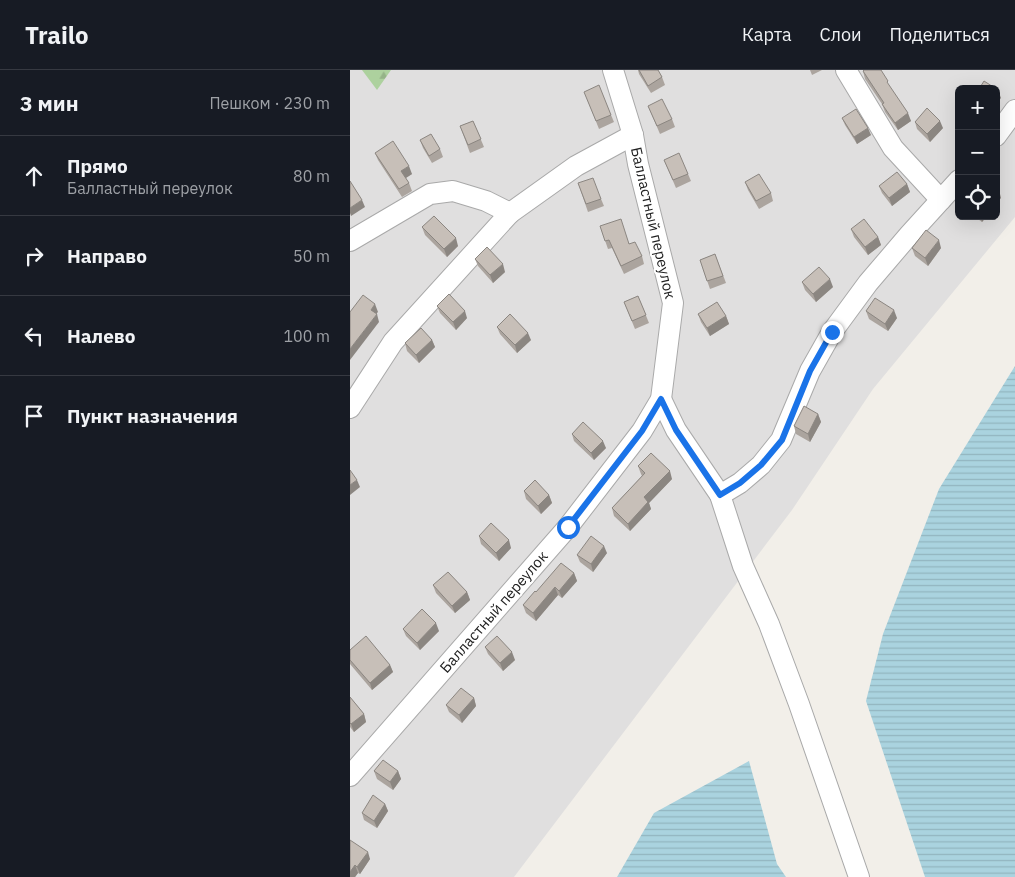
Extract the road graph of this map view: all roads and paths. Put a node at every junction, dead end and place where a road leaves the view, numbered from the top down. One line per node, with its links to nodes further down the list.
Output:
1 (613, 70): 5 (street, Балластный переулок)
2 (846, 70): 7 (street)
3 (1015, 110): 4 (street)
4 (1000, 131)
5 (633, 135): 8 (street); 10 (street, Балластный переулок)
6 (955, 184): 7 (street)
7 (941, 200): 12 (street)
8 (510, 213): 9 (street); 11 (street)
9 (350, 240)
10 (661, 399): 12 (street); 13 (street, Балластный переулок)
11 (350, 408)
12 (720, 495): 14 (street)
13 (350, 776)
14 (860, 877)

